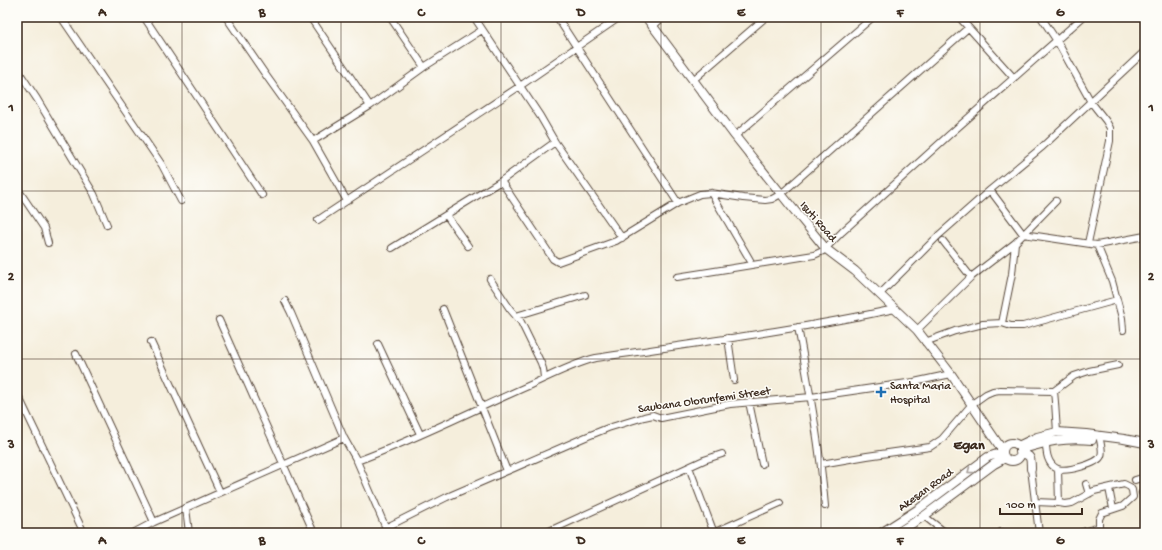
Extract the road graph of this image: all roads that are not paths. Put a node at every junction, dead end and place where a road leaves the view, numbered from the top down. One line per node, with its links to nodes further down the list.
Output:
1 (62, 17): 38 (street)
2 (144, 17): 37 (street)
3 (226, 17): 30 (street)
4 (310, 17): 28 (street)
5 (390, 17): 22 (street)
6 (474, 17): 18 (street)
7 (557, 17): 20 (street)
8 (620, 17): 20 (street)
9 (646, 17): 16 (street, Isuti Road)
10 (663, 17): 16 (street)
11 (766, 17): 25 (street)
12 (873, 17): 29 (street)
13 (959, 17): 17 (street)
14 (1041, 17): 19 (street)
15 (1083, 17): 19 (street)
16 (652, 26): 25 (street, Isuti Road)
17 (968, 28): 24 (street); 36 (street)
18 (482, 30): 22 (street); 26 (street)
19 (1057, 41): 24 (street); 27 (street)
20 (576, 47): 26 (street); 41 (street)
21 (1145, 51): 27 (street)
22 (424, 67): 28 (street)
23 (17, 70): 44 (street)
24 (1013, 78): 55 (street)
25 (693, 80): 29 (street, Isuti Road)
26 (520, 86): 31 (street); 39 (street)
27 (1091, 102): 34 (street); 51 (street)
28 (370, 106): 30 (street)
29 (735, 136): 36 (street, Isuti Road)
30 (313, 141): 39 (street)
31 (555, 142): 32 (street); 47 (street)
32 (501, 180): 42 (street); 47 (street)
33 (17, 188): 50 (street)
34 (990, 190): 45 (street); 60 (street)
35 (711, 193): 36 (street); 41 (street); 56 (street)
36 (781, 194): 55 (street, Isuti Road)
37 (262, 195)
38 (181, 201)
39 (347, 201): 43 (street)
40 (1056, 201): 45 (street)
41 (678, 203): 47 (street)
42 (446, 215): 53 (street); 54 (street)
43 (318, 220)
44 (107, 225)
45 (1023, 234): 49 (street); 51 (street)
46 (1145, 236): 52 (street)
47 (622, 238)
48 (943, 241): 58 (street)
49 (1015, 242): 58 (street); 68 (street)
50 (48, 243)
51 (1088, 244): 52 (street)
52 (1097, 245): 62 (street)
53 (468, 246)
54 (392, 248)
55 (826, 249): 57 (street); 60 (street, Isuti Road)
56 (750, 260)
57 (677, 277)
58 (971, 277): 70 (street)
59 (490, 279): 66 (street)
60 (880, 294): 65 (street, Isuti Road)
61 (585, 295): 66 (street)
62 (1118, 300): 68 (street); 71 (street)
63 (285, 302): 89 (street)
64 (443, 308): 86 (street)
65 (895, 310): 69 (street); 70 (street, Isuti Road)
66 (516, 316): 79 (street)
67 (219, 320): 100 (street)
68 (1002, 323): 74 (street)
69 (798, 327): 72 (street); 83 (street)
70 (917, 330): 74 (street, Isuti Road)
71 (1123, 330)
72 (728, 338): 79 (street); 80 (street)
73 (151, 342): 112 (street)
74 (925, 342): 78 (street, Isuti Road)
75 (378, 344): 88 (street)
76 (76, 354): 121 (street)
77 (1118, 365): 81 (street)
78 (951, 374): 83 (street, Saubana Olorunfemi Street); 85 (street, Isuti Road)
79 (544, 378): 86 (street)
80 (734, 380)
81 (1054, 392): 85 (street); 87 (street)
82 (17, 393): 124 (street)
83 (811, 397): 84 (street, Saubana Olorunfemi Street); 102 (street)
84 (749, 402): 101 (street); 107 (street, Saubana Olorunfemi Street)
85 (972, 404): 95 (street, Isuti Road); 102 (street)
86 (482, 406): 88 (street); 107 (street)
87 (1057, 432): 92 (street); 93 (street)
88 (420, 434): 99 (street)
89 (344, 438): 99 (street); 100 (street)
90 (1100, 440): 91 (street); 94 (street); 106 (street)
91 (1046, 442): 93 (street); 106 (street)
92 (1145, 443)
93 (1030, 444): 96 (street)
94 (1145, 446)
95 (1005, 451): 96 (street); 96 (street); 98 (street, Akesan Road); 103 (street, Akesan Road)
96 (1020, 451): 105 (street)
97 (722, 454): 104 (street)
98 (988, 456): 103 (street); 130 (street, Akesan Road, one-way to 130)
99 (357, 461): 122 (street)
100 (284, 464): 112 (street); 127 (street)
101 (762, 464)
102 (821, 464): 117 (street)
103 (994, 464): 120 (street, Akesan Road)
104 (689, 467): 128 (street); 129 (street)
105 (1031, 469): 114 (street)
106 (1058, 469): 116 (street)
107 (507, 471): 122 (street, Saubana Olorunfemi Street)
108 (1145, 477): 109 (street)
109 (1134, 480)
110 (1086, 484): 113 (street)
111 (1109, 488): 113 (street); 119 (street); 119 (street)
112 (220, 492): 118 (street)
113 (1089, 494): 116 (street)
114 (1035, 502): 116 (street); 133 (street)
115 (780, 503): 129 (street)
116 (1059, 503)
117 (825, 506)
118 (186, 508): 121 (street); 126 (street)
119 (1113, 509): 123 (street)
120 (924, 516): 131 (street, Akesan Road); 132 (street)
121 (154, 522): 125 (street)
122 (387, 531)
123 (1101, 531): 134 (street)
124 (84, 533)
125 (133, 533)
126 (189, 533)
127 (314, 533)
128 (545, 533)
129 (713, 533)
130 (881, 533)
131 (897, 533)
132 (946, 533)
133 (1039, 533)
134 (1079, 533)

